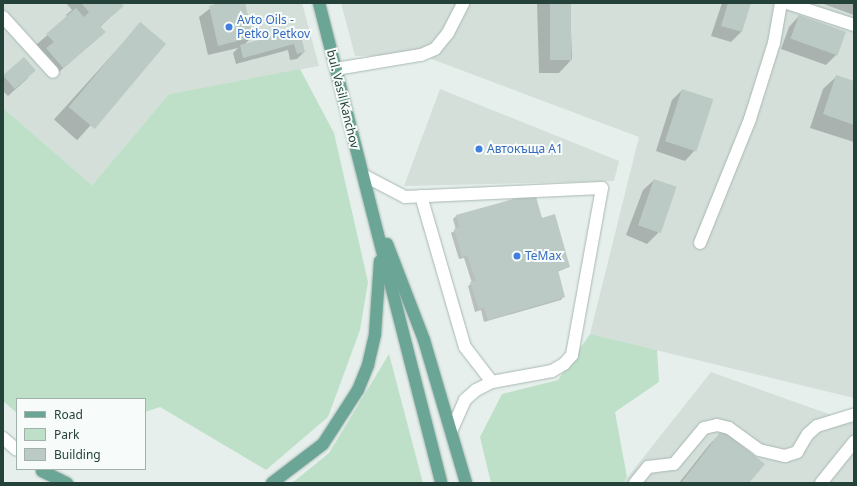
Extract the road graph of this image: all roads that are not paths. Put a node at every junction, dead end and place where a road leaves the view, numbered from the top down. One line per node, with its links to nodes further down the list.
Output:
1 (319, 3): 7 (main road, bul. Vasil Kanchov)
2 (463, 3): 7 (street)
3 (781, 3): 12 (street)
4 (787, 3): 6 (street)
5 (3, 17): 8 (street)
6 (854, 25)
7 (336, 69): 9 (main road, bul. Vasil Kanchov)
8 (53, 72)
9 (363, 175): 10 (main road, bul. Vasil Kanchov); 11 (street)
10 (368, 194): 13 (main road); 16 (main road)
11 (421, 196): 14 (street); 14 (street)
12 (700, 243)
13 (381, 246): 23 (main road); 24 (main road)
14 (492, 382): 16 (street)
15 (854, 416): 26 (street)
16 (451, 432): 25 (main road)
17 (3, 438): 19 (street)
18 (854, 442): 27 (street)
19 (16, 449)
20 (40, 470): 21 (street); 22 (main road)
21 (56, 483)
22 (67, 483)
23 (272, 483)
24 (441, 483)
25 (466, 483)
26 (635, 483)
27 (821, 483)

